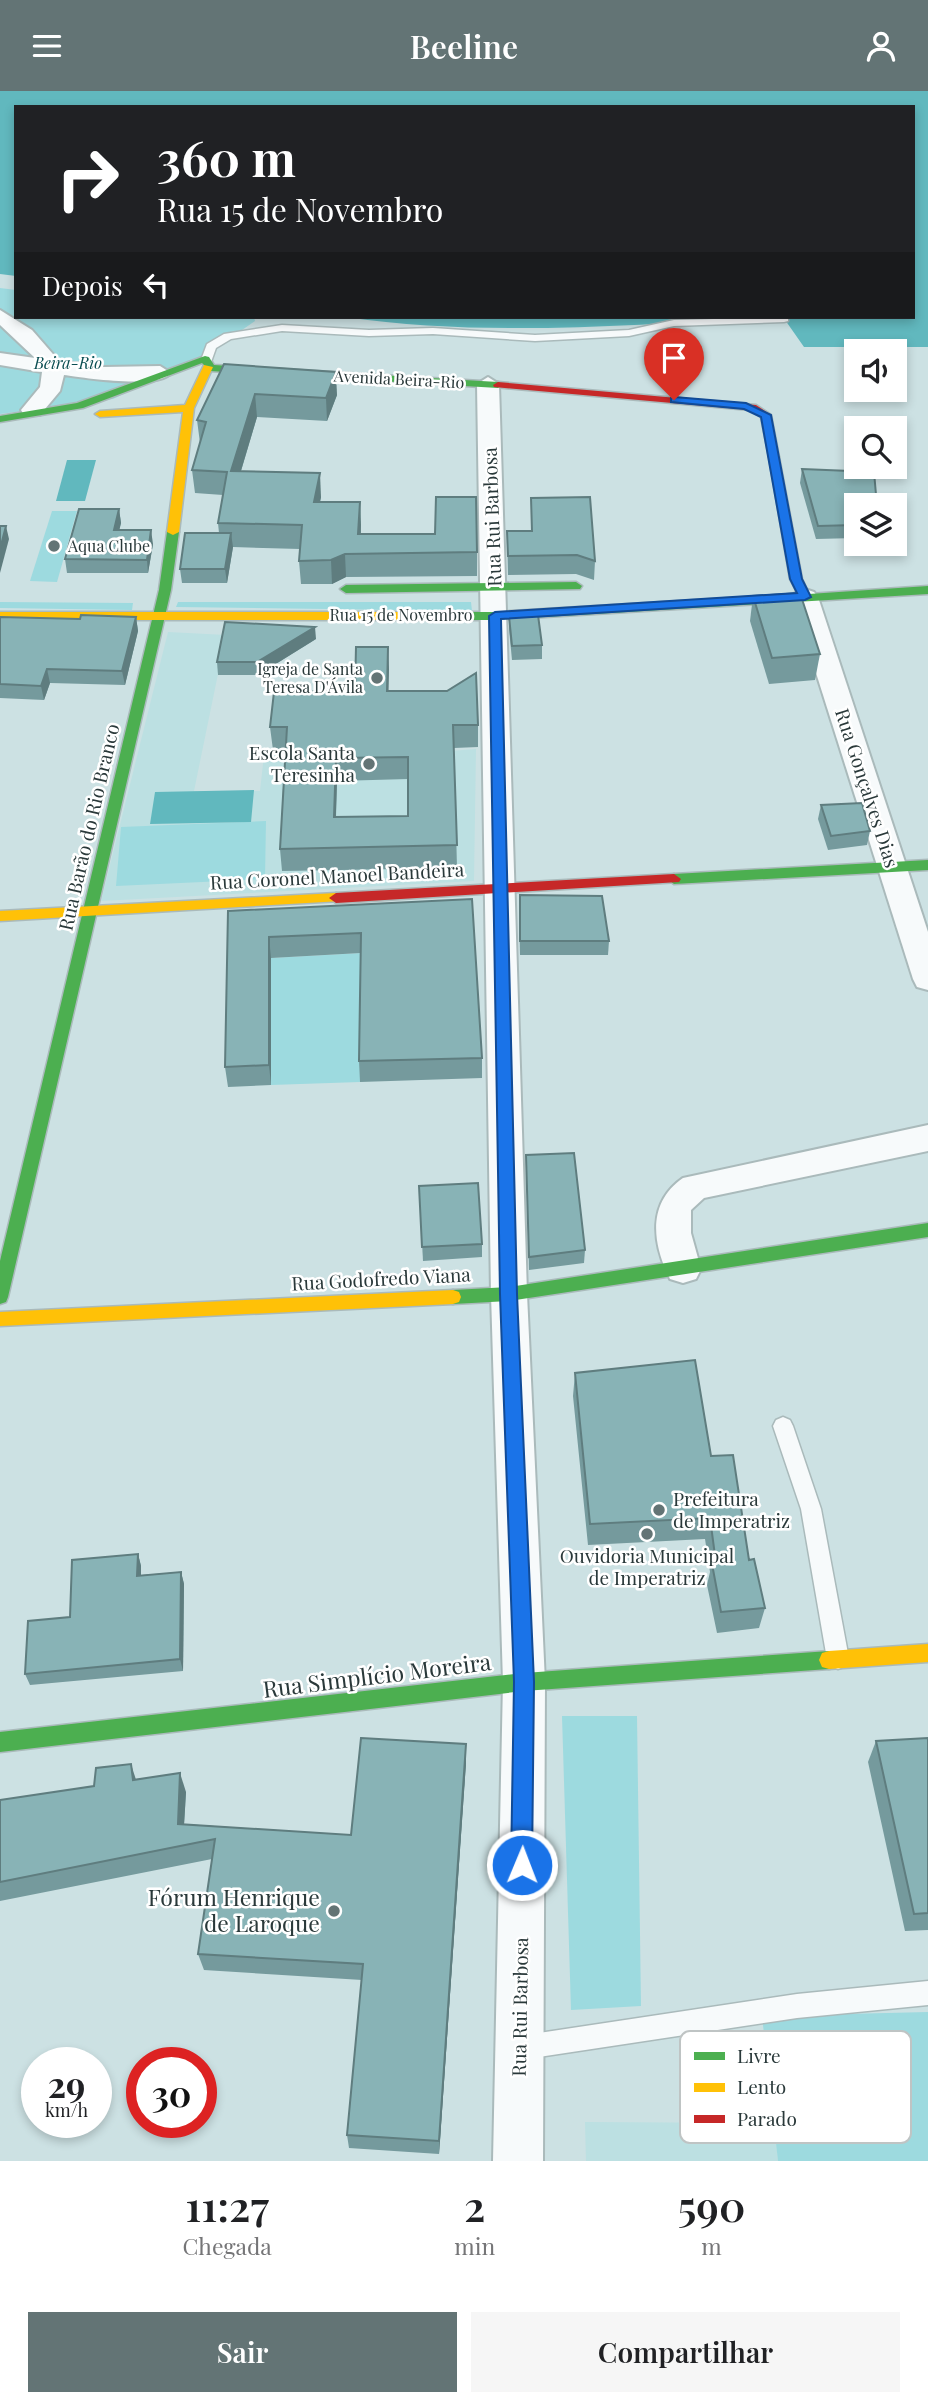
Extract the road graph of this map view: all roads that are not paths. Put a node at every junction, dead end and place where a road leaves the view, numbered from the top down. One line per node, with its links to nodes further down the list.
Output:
1 (0, 316): 5 (street)
2 (784, 319): 4 (lane)
3 (2, 361): 5 (street)
4 (203, 361): 6 (main road, Avenida Beira-Rio); 7 (street); 9 (main road, Rua Barão do Rio Branco)
5 (51, 366): 7 (street); 10 (street)
6 (488, 384): 11 (main road, Avenida Beira-Rio); 19 (street, Rua Rui Barbosa)
7 (165, 389): 8 (main road); 9 (main road); 10 (street); 13 (main road)
8 (106, 397): 12 (main road); 13 (main road)
9 (189, 408): 21 (main road, Rua Barão do Rio Branco)
10 (32, 409): 14 (street)
11 (758, 409): 15 (main road, Rua Gonçalves Dias)
12 (56, 411): 13 (main road); 14 (main road)
13 (121, 412)
14 (0, 416)
15 (798, 583): 18 (main road, Rua 15 de Novembro); 19 (main road, Rua 15 de Novembro); 23 (street, Rua Gonçalves Dias)
16 (591, 586): 19 (main road, Rua 15 de Novembro)
17 (330, 589): 19 (main road, Rua 15 de Novembro)
18 (928, 590)
19 (495, 602): 21 (main road, Rua 15 de Novembro); 24 (street, Rua Rui Barbosa)
20 (0, 616): 21 (main road, Rua 15 de Novembro)
21 (158, 616): 25 (main road, Rua Barão do Rio Branco)
22 (928, 865): 23 (main road, Rua Coronel Manoel Bandeira)
23 (893, 867): 24 (main road, Rua Coronel Manoel Bandeira); 27 (street, Rua Gonçalves Dias)
24 (499, 888): 25 (main road, Rua Coronel Manoel Bandeira); 31 (street, Rua Rui Barbosa)
25 (91, 911): 26 (main road, Rua Coronel Manoel Bandeira); 32 (main road, Rua Barão do Rio Branco)
26 (0, 916)
27 (928, 979)
28 (928, 1138): 30 (street)
29 (928, 1230): 30 (main road, Rua Godofredo Viana)
30 (683, 1269): 31 (main road, Rua Godofredo Viana)
31 (509, 1294): 33 (main road, Rua Godofredo Viana); 37 (street, Rua Rui Barbosa)
32 (0, 1297)
33 (0, 1319)
34 (783, 1426): 36 (lane)
35 (928, 1653): 36 (main road, Rua Simplício Moreira)
36 (838, 1659): 37 (main road, Rua Simplício Moreira)
37 (524, 1682): 38 (main road, Rua Simplício Moreira); 40 (street, Rua Rui Barbosa)
38 (0, 1742)
39 (928, 1993): 40 (lane)
40 (519, 2048): 41 (street, Rua Rui Barbosa)
41 (518, 2161)

